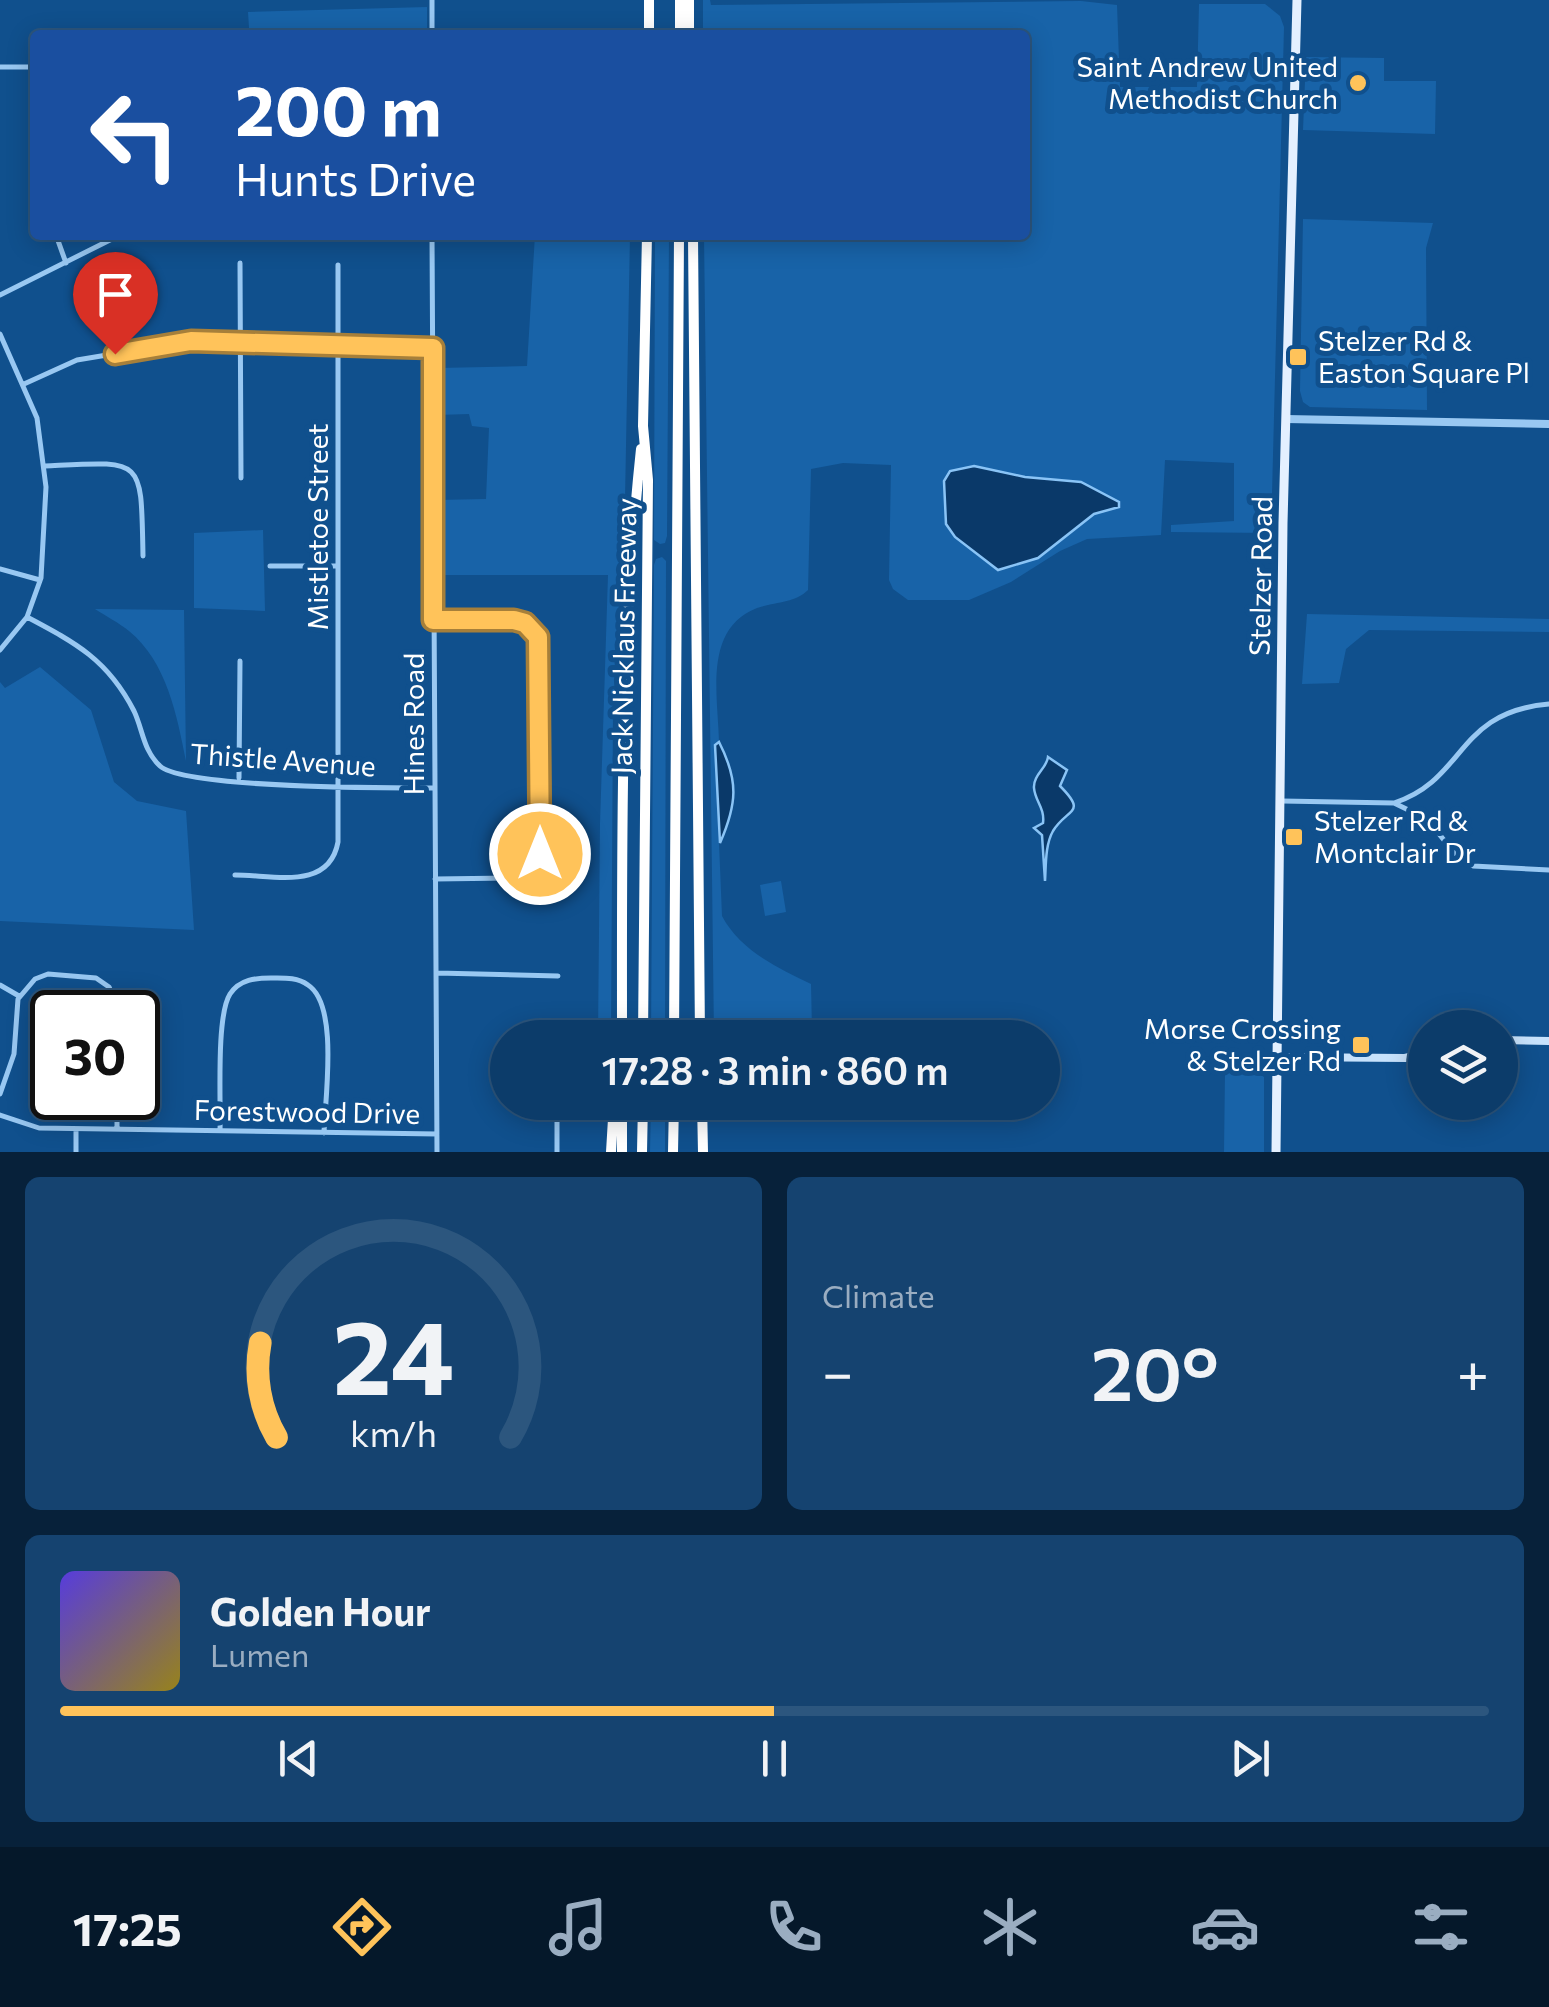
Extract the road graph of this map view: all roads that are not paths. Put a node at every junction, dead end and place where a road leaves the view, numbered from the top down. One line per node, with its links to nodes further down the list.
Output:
1 (432, 0): 6 (street)
2 (649, 0): 7 (highway)
3 (680, 0): 8 (highway)
4 (689, 0): 9 (highway)
5 (1297, 0): 27 (main road, Stelzer Road)
6 (432, 30)
7 (648, 30)
8 (680, 30)
9 (690, 30)
10 (0, 67): 11 (street)
11 (30, 67)
12 (58, 240): 19 (street)
13 (110, 240): 19 (street)
14 (432, 240): 25 (street, Hines Road)
15 (647, 240): 29 (highway, Jack Nicklaus Freeway)
16 (679, 240): 57 (highway, Jack Nicklaus Freeway)
17 (693, 240): 58 (highway)
18 (240, 262): 23 (street)
19 (66, 263): 21 (street)
20 (338, 266): 24 (street, Mistletoe Street)
21 (0, 295)
22 (0, 334): 26 (street)
23 (240, 342): 24 (street); 26 (street); 31 (street)
24 (338, 345): 25 (street); 34 (street, Mistletoe Street)
25 (433, 348): 38 (street, Hines Road)
26 (24, 384): 30 (street)
27 (1286, 419): 28 (street); 45 (main road, Stelzer Road)
28 (1549, 424)
29 (644, 426): 55 (highway); 56 (highway, Jack Nicklaus Freeway)
30 (46, 466): 32 (street); 36 (street)
31 (240, 478)
32 (143, 556)
33 (270, 566): 34 (street)
34 (338, 566): 43 (street, Mistletoe Street)
35 (0, 569): 36 (street)
36 (40, 580): 37 (street)
37 (27, 617): 39 (street); 42 (street, Thistle Avenue)
38 (433, 620): 44 (street, Hines Road); 49 (street)
39 (0, 650)
40 (240, 661): 42 (street)
41 (1549, 704): 46 (street)
42 (239, 780): 43 (street, Thistle Avenue)
43 (338, 788): 44 (street, Thistle Avenue); 48 (street, Mistletoe Street)
44 (434, 788): 49 (street, Hines Road)
45 (1280, 800): 46 (street); 61 (main road, Stelzer Road)
46 (1394, 803): 47 (street)
47 (1549, 870)
48 (235, 874)
49 (435, 879): 50 (street, Hines Road)
50 (437, 973): 51 (street); 76 (street, Hines Road)
51 (558, 976)
52 (0, 985): 54 (street)
53 (109, 990): 54 (street)
54 (19, 996): 63 (street)
55 (621, 1020)
56 (643, 1020)
57 (674, 1020)
58 (701, 1020)
59 (1518, 1040): 60 (main road)
60 (1549, 1040)
61 (1278, 1057): 62 (main road); 85 (main road, Stelzer Road)
62 (1408, 1057)
63 (0, 1094)
64 (0, 1115): 72 (street, Forestwood Drive)
65 (117, 1120): 73 (street)
66 (557, 1120): 79 (street)
67 (613, 1120): 80 (highway)
68 (622, 1120): 81 (highway)
69 (643, 1120): 82 (highway)
70 (674, 1120): 83 (highway)
71 (701, 1120): 84 (highway)
72 (76, 1129): 73 (street, Forestwood Drive); 77 (street)
73 (117, 1130): 74 (street, Forestwood Drive)
74 (220, 1131): 75 (street, Forestwood Drive); 75 (street)
75 (324, 1132): 76 (street, Forestwood Drive)
76 (436, 1134): 78 (street, Hines Road)
77 (76, 1152)
78 (436, 1152)
79 (557, 1152)
80 (611, 1152)
81 (622, 1152)
82 (642, 1152)
83 (674, 1152)
84 (701, 1152)
85 (1276, 1152)

